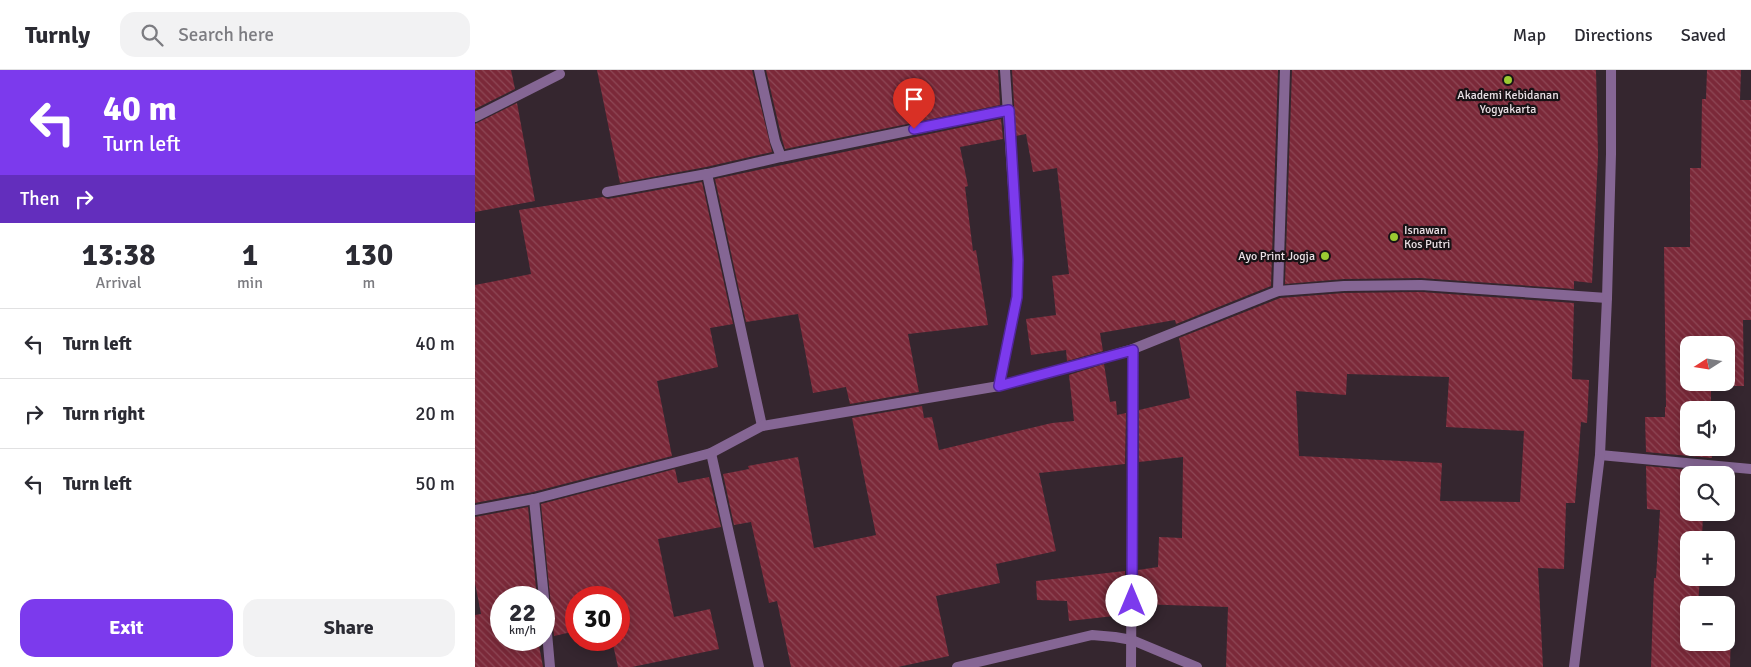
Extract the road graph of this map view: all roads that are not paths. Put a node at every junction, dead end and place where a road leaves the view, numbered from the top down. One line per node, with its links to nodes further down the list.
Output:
1 (759, 70): 8 (street)
2 (1005, 70): 6 (street)
3 (1285, 70): 11 (street)
4 (1611, 70): 12 (street)
5 (560, 74): 7 (street)
6 (1009, 110): 8 (street); 14 (street)
7 (475, 117)
8 (781, 156): 9 (street)
9 (707, 174): 10 (street); 15 (street)
10 (607, 192)
11 (1278, 291): 12 (street); 13 (street)
12 (1607, 298): 17 (street)
13 (1133, 350): 14 (street); 22 (street)
14 (999, 386): 15 (street)
15 (762, 426): 16 (street)
16 (711, 453): 19 (street); 25 (street)
17 (1600, 455): 18 (street); 29 (street)
18 (1751, 469)
19 (534, 499): 20 (street); 21 (street)
20 (475, 510)
21 (543, 586)
22 (1132, 640): 26 (street); 27 (street); 28 (street)
23 (549, 651): 24 (street)
24 (551, 667)
25 (759, 667)
26 (957, 667)
27 (1131, 667)
28 (1197, 667)
29 (1574, 667)

